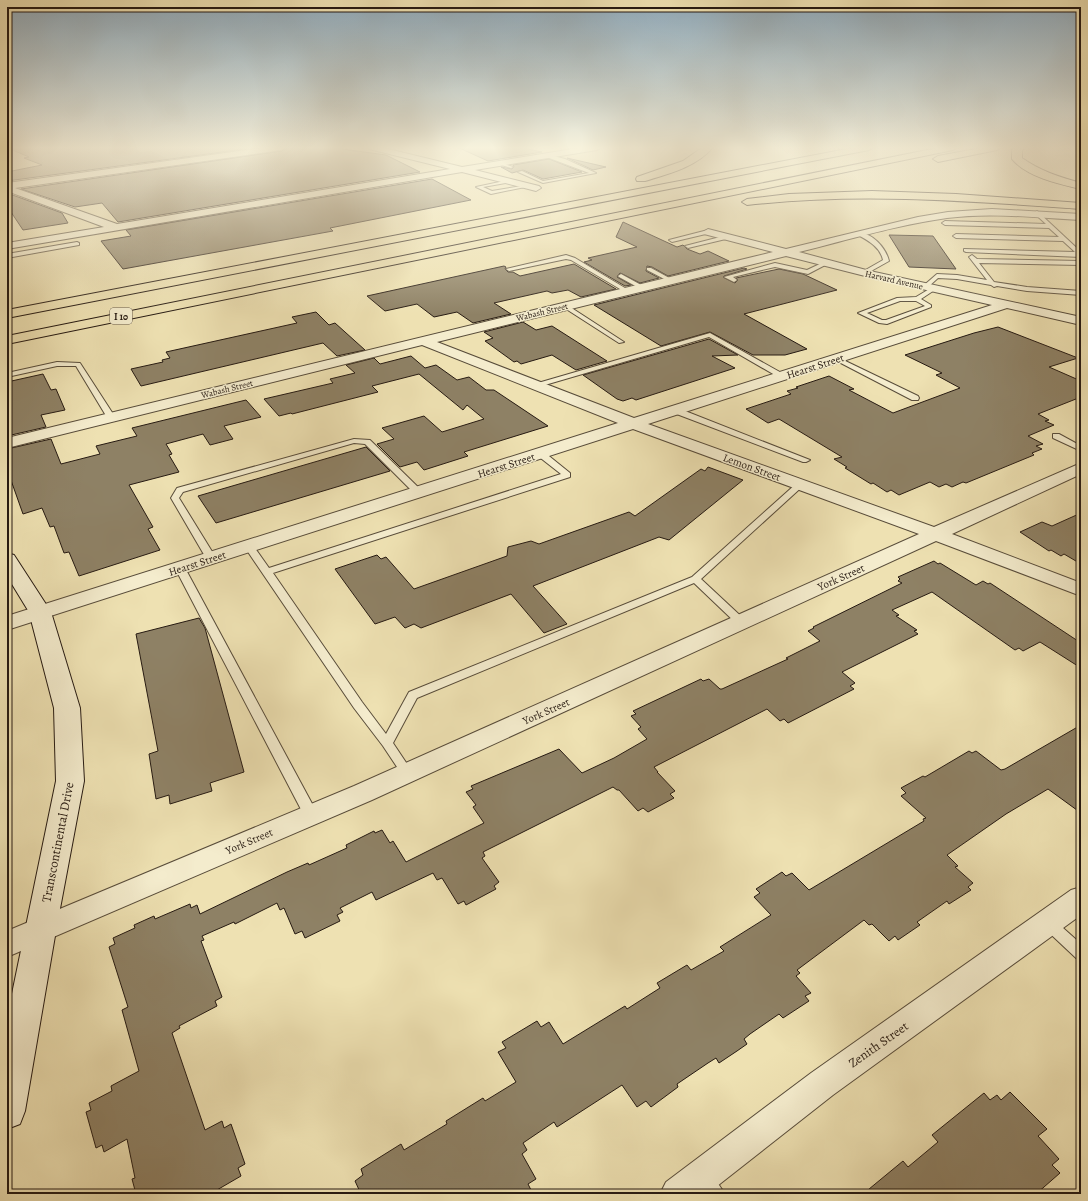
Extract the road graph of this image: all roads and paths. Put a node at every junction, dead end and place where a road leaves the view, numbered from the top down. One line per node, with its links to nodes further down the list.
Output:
1 (50, 203): 15 (street)
2 (266, 203): 15 (street)
3 (531, 203): 28 (highway)
4 (576, 203): 28 (highway, I 10)
5 (675, 203): 44 (highway, I 10)
6 (727, 203): 10 (highway)
7 (1040, 203): 9 (highway)
8 (722, 205): 10 (highway)
9 (1081, 206)
10 (694, 210): 44 (highway)
11 (1037, 213): 12 (street, Wabash Street); 13 (street, Wabash Street); 14 (lane)
12 (1081, 217)
13 (942, 220): 14 (lane); 17 (street, Wabash Street); 21 (lane)
14 (1050, 226): 19 (lane)
15 (117, 228): 23 (street)
16 (708, 232): 18 (street, Harvard Avenue); 20 (lane)
17 (860, 234): 25 (street, Wabash Street); 35 (lane)
18 (728, 237): 24 (lane); 25 (street, Harvard Avenue)
19 (1064, 239): 21 (lane); 26 (lane)
20 (672, 240)
21 (961, 243): 26 (lane); 29 (lane)
22 (77, 244): 27 (lane)
23 (7, 246)
24 (688, 246)
25 (784, 252): 30 (street, Harvard Avenue); 38 (street, Wabash Street)
26 (1080, 254)
27 (7, 256)
28 (283, 260): 49 (highway, I 10)
29 (975, 261): 31 (lane); 40 (lane)
30 (826, 263): 34 (lane); 35 (street, Harvard Avenue)
31 (1081, 263)
32 (509, 269): 43 (lane)
33 (649, 269): 38 (lane)
34 (808, 272): 37 (lane); 39 (lane)
35 (864, 273): 42 (street, Harvard Avenue)
36 (621, 276): 41 (lane)
37 (796, 277)
38 (670, 280): 41 (street, Wabash Street)
39 (734, 280)
40 (994, 285): 42 (lane); 45 (lane)
41 (641, 287): 43 (street, Wabash Street)
42 (929, 288): 46 (lane); 47 (street, Harvard Avenue)
43 (627, 291): 48 (street, Wabash Street)
44 (236, 293): 51 (highway, I 10)
45 (1081, 293)
46 (918, 299): 46 (lane)
47 (1004, 305): 50 (street, Harvard Avenue); 54 (street, Hearst Street)
48 (565, 306): 52 (street, Wabash Street); 53 (lane)
49 (7, 314)
50 (1081, 321)
51 (7, 340)
52 (423, 341): 57 (street, Lemon Street); 60 (street, Wabash Street)
53 (621, 342)
54 (837, 359): 56 (street, Hearst Street); 58 (lane)
55 (7, 375): 60 (lane)
56 (784, 376): 57 (lane); 59 (street, Hearst Street)
57 (535, 385): 61 (street, Lemon Street)
58 (915, 398)
59 (677, 411): 61 (street, Hearst Street); 66 (lane)
60 (111, 417): 63 (street, Wabash Street)
61 (635, 424): 65 (street, Hearst Street); 68 (street, Lemon Street)
62 (1056, 436): 64 (lane)
63 (7, 443)
64 (1081, 449)
65 (541, 454): 69 (street, Hearst Street); 75 (lane)
66 (806, 460)
67 (1081, 468): 70 (street, York Street)
68 (800, 484): 70 (street, Lemon Street); 76 (lane)
69 (419, 492): 71 (street, Hearst Street); 72 (lane)
70 (936, 534): 77 (street, Lemon Street); 80 (street, York Street)
71 (249, 546): 72 (street, Hearst Street); 75 (lane)
72 (211, 558): 74 (street, Hearst Street)
73 (7, 559): 78 (street, Transcontinental Drive)
74 (180, 568): 78 (street, Hearst Street); 83 (lane)
75 (267, 572): 81 (lane)
76 (695, 579): 80 (lane); 81 (lane)
77 (1081, 590)
78 (40, 612): 79 (street, Hearst Street); 86 (street, Transcontinental Drive)
79 (7, 622)
80 (741, 622): 82 (street, York Street)
81 (387, 743): 82 (lane)
82 (407, 773): 83 (street, York Street)
83 (311, 815): 86 (street, York Street)
84 (1081, 899): 85 (street, Zenith Street)
85 (1048, 923): 88 (lane); 90 (street, Zenith Street)
86 (40, 930): 87 (street, York Street); 89 (street, Transcontinental Drive)
87 (7, 944)
88 (1081, 953)
89 (7, 1111)
90 (709, 1185): 91 (street, Zenith Street)
91 (678, 1194)

